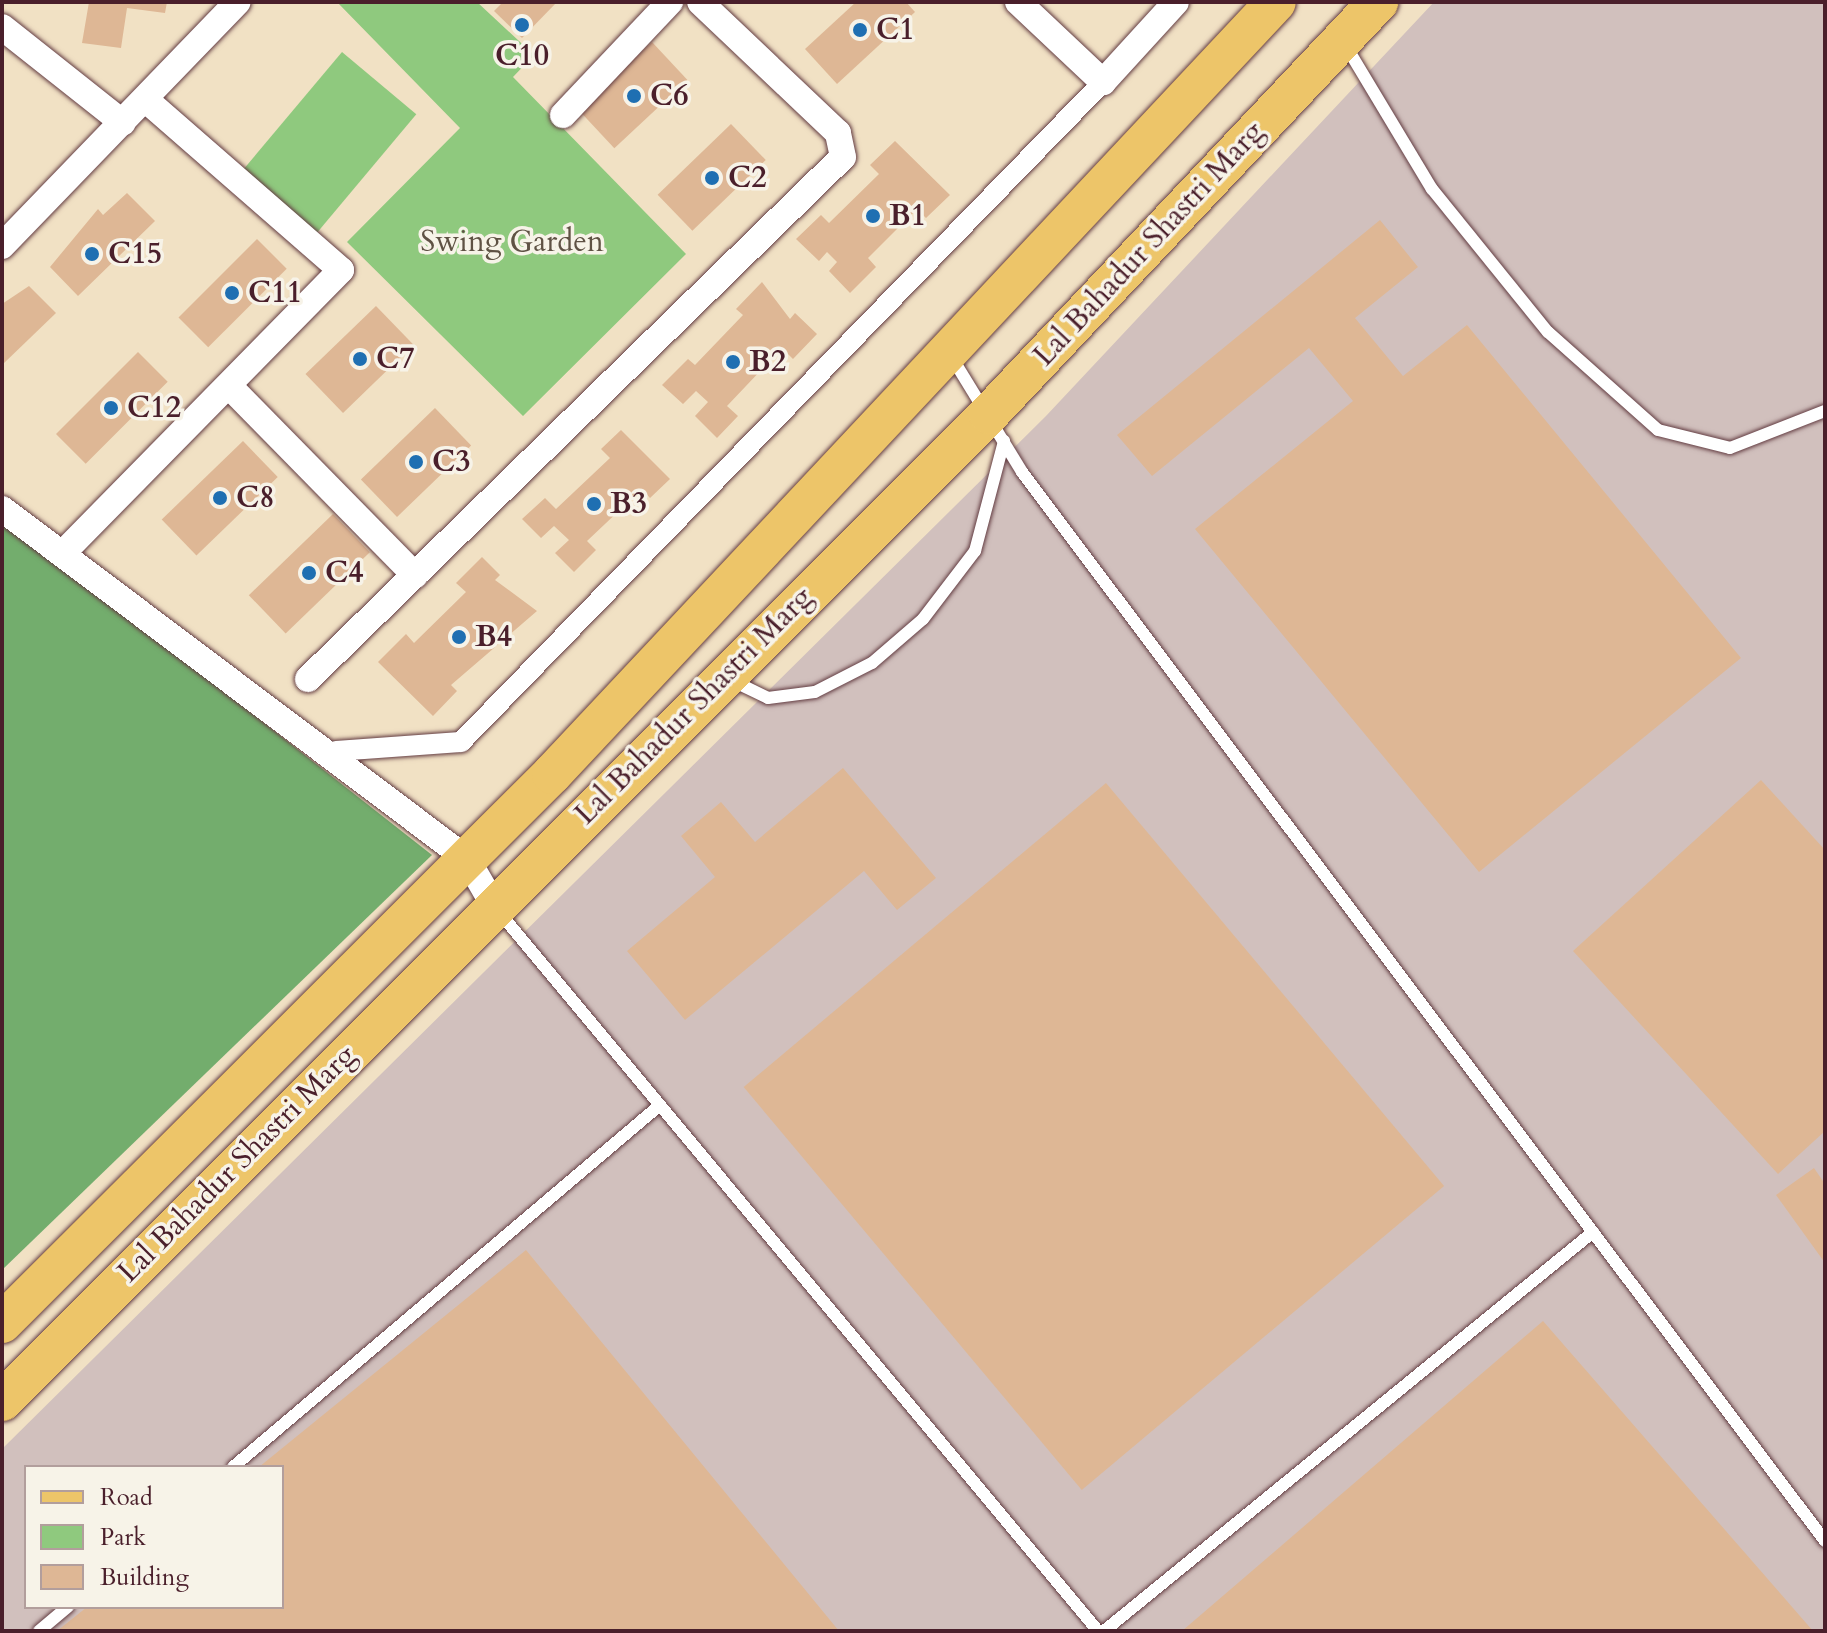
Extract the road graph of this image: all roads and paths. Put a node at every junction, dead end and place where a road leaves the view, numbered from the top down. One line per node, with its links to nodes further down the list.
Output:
1 (238, 2): 11 (street)
2 (670, 2): 12 (street)
3 (700, 2): 21 (street)
4 (1018, 2): 10 (street)
5 (1176, 2): 10 (street)
6 (1276, 2): 15 (main road, Lal Bahadur Shastri Marg)
7 (1378, 2): 9 (main road, Lal Bahadur Shastri Marg)
8 (2, 27): 13 (street)
9 (1342, 40): 17 (lane); 18 (main road, Lal Bahadur Shastri Marg)
10 (1103, 82): 24 (street)
11 (146, 100): 13 (street); 16 (street)
12 (563, 115)
13 (123, 123): 14 (street)
14 (2, 246)
15 (948, 351): 18 (lane); 25 (main road, Lal Bahadur Shastri Marg)
16 (230, 387): 20 (street); 21 (street)
17 (1825, 411)
18 (996, 428): 22 (main road, Lal Bahadur Shastri Marg); 22 (lane); 28 (lane)
19 (2, 509): 20 (street)
20 (62, 554): 25 (street)
21 (415, 575): 23 (street)
22 (724, 677): 26 (main road, Lal Bahadur Shastri Marg)
23 (308, 679)
24 (336, 751)
25 (467, 859): 26 (street); 29 (main road, Lal Bahadur Shastri Marg)
26 (494, 906): 27 (lane); 30 (main road, Lal Bahadur Shastri Marg)
27 (660, 1105): 31 (lane); 35 (lane)
28 (1593, 1232): 32 (lane); 35 (lane)
29 (2, 1323)
30 (2, 1401)
31 (235, 1465)
32 (1825, 1541)
33 (66, 1609): 34 (lane)
34 (39, 1631)
35 (1101, 1631)

